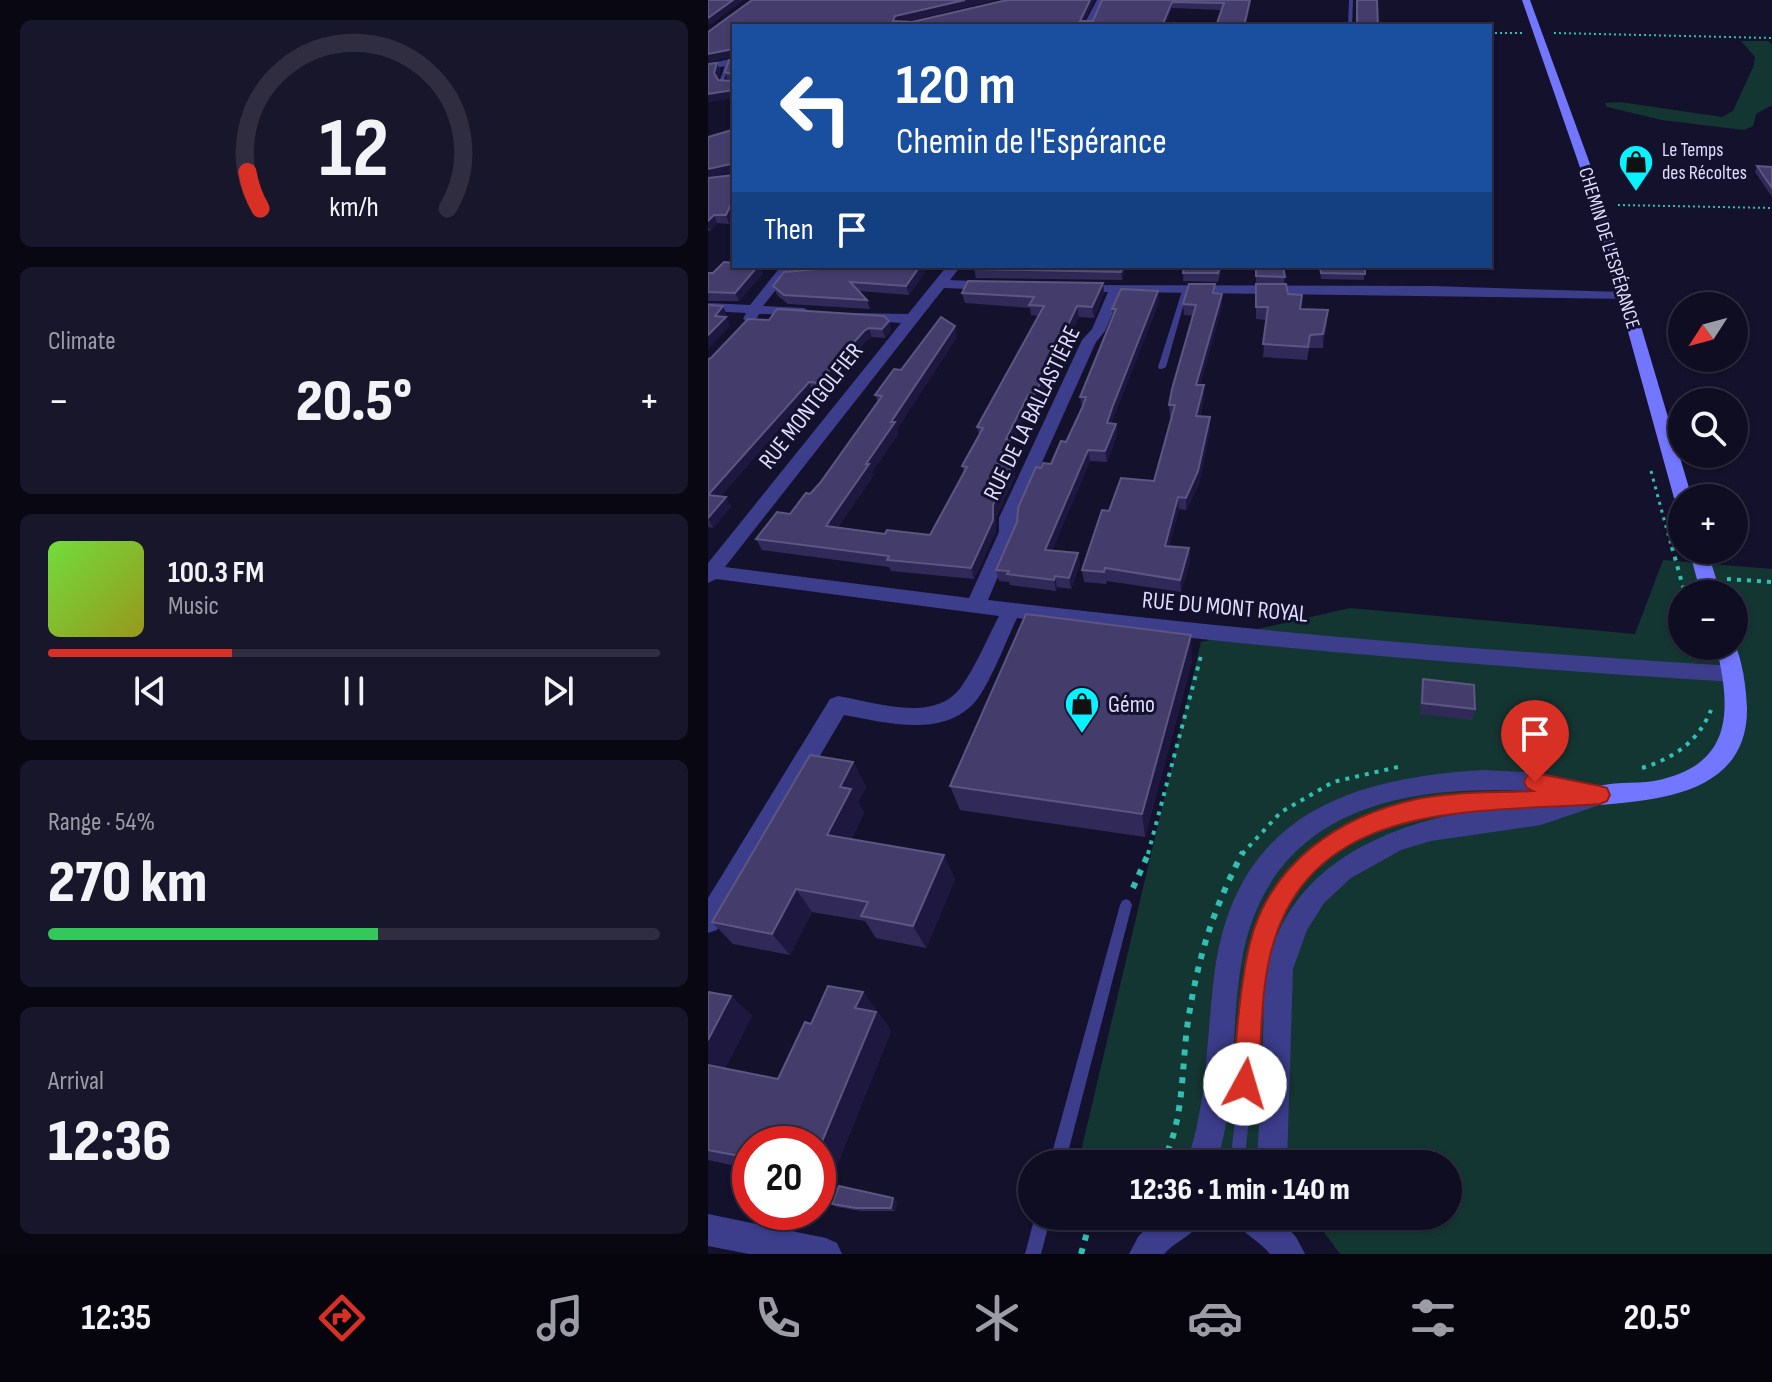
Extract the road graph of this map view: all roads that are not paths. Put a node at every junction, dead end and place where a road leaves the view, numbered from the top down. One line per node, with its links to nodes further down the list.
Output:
1 (1101, 0): 4 (street)
2 (1351, 0): 5 (lane)
3 (1526, 0): 16 (street, CHEMIN DE L'ESPÉRANCE)
4 (1088, 24)
5 (1350, 24)
6 (731, 62): 7 (street); 8 (lane)
7 (708, 67)
8 (732, 85)
9 (786, 268): 18 (street)
10 (952, 268): 11 (street, RUE MONTGOLFIER)
11 (940, 284): 12 (street); 21 (street, RUE MONTGOLFIER)
12 (1015, 287)
13 (1059, 287): 14 (street)
14 (1117, 288): 15 (street); 26 (street, RUE DE LA BALLASTIÈRE)
15 (1185, 289): 16 (street); 23 (lane)
16 (1624, 296): 24 (street, CHEMIN DE L'ESPÉRANCE)
17 (708, 307): 18 (street)
18 (757, 310): 19 (street); 22 (street)
19 (815, 313)
20 (843, 315): 21 (street)
21 (913, 319): 25 (street, RUE MONTGOLFIER)
22 (735, 335)
23 (1162, 367)
24 (1679, 484)
25 (711, 573): 26 (street, RUE DU MONT ROYAL)
26 (976, 604): 27 (street, RUE DU MONT ROYAL)
27 (1012, 609): 29 (street, RUE DU MONT ROYAL); 32 (street)
28 (1730, 660): 29 (street)
29 (1734, 674): 30 (street)
30 (1600, 795): 33 (lane); 35 (street); 36 (street)
31 (1126, 905): 34 (lane)
32 (708, 921)
33 (1239, 1147)
34 (1061, 1150)
35 (1204, 1150)
36 (1273, 1150)
37 (708, 1230): 40 (street)
38 (1039, 1230): 41 (lane)
39 (1166, 1230): 42 (street)
40 (826, 1254)
41 (1033, 1254)
42 (1145, 1254)

